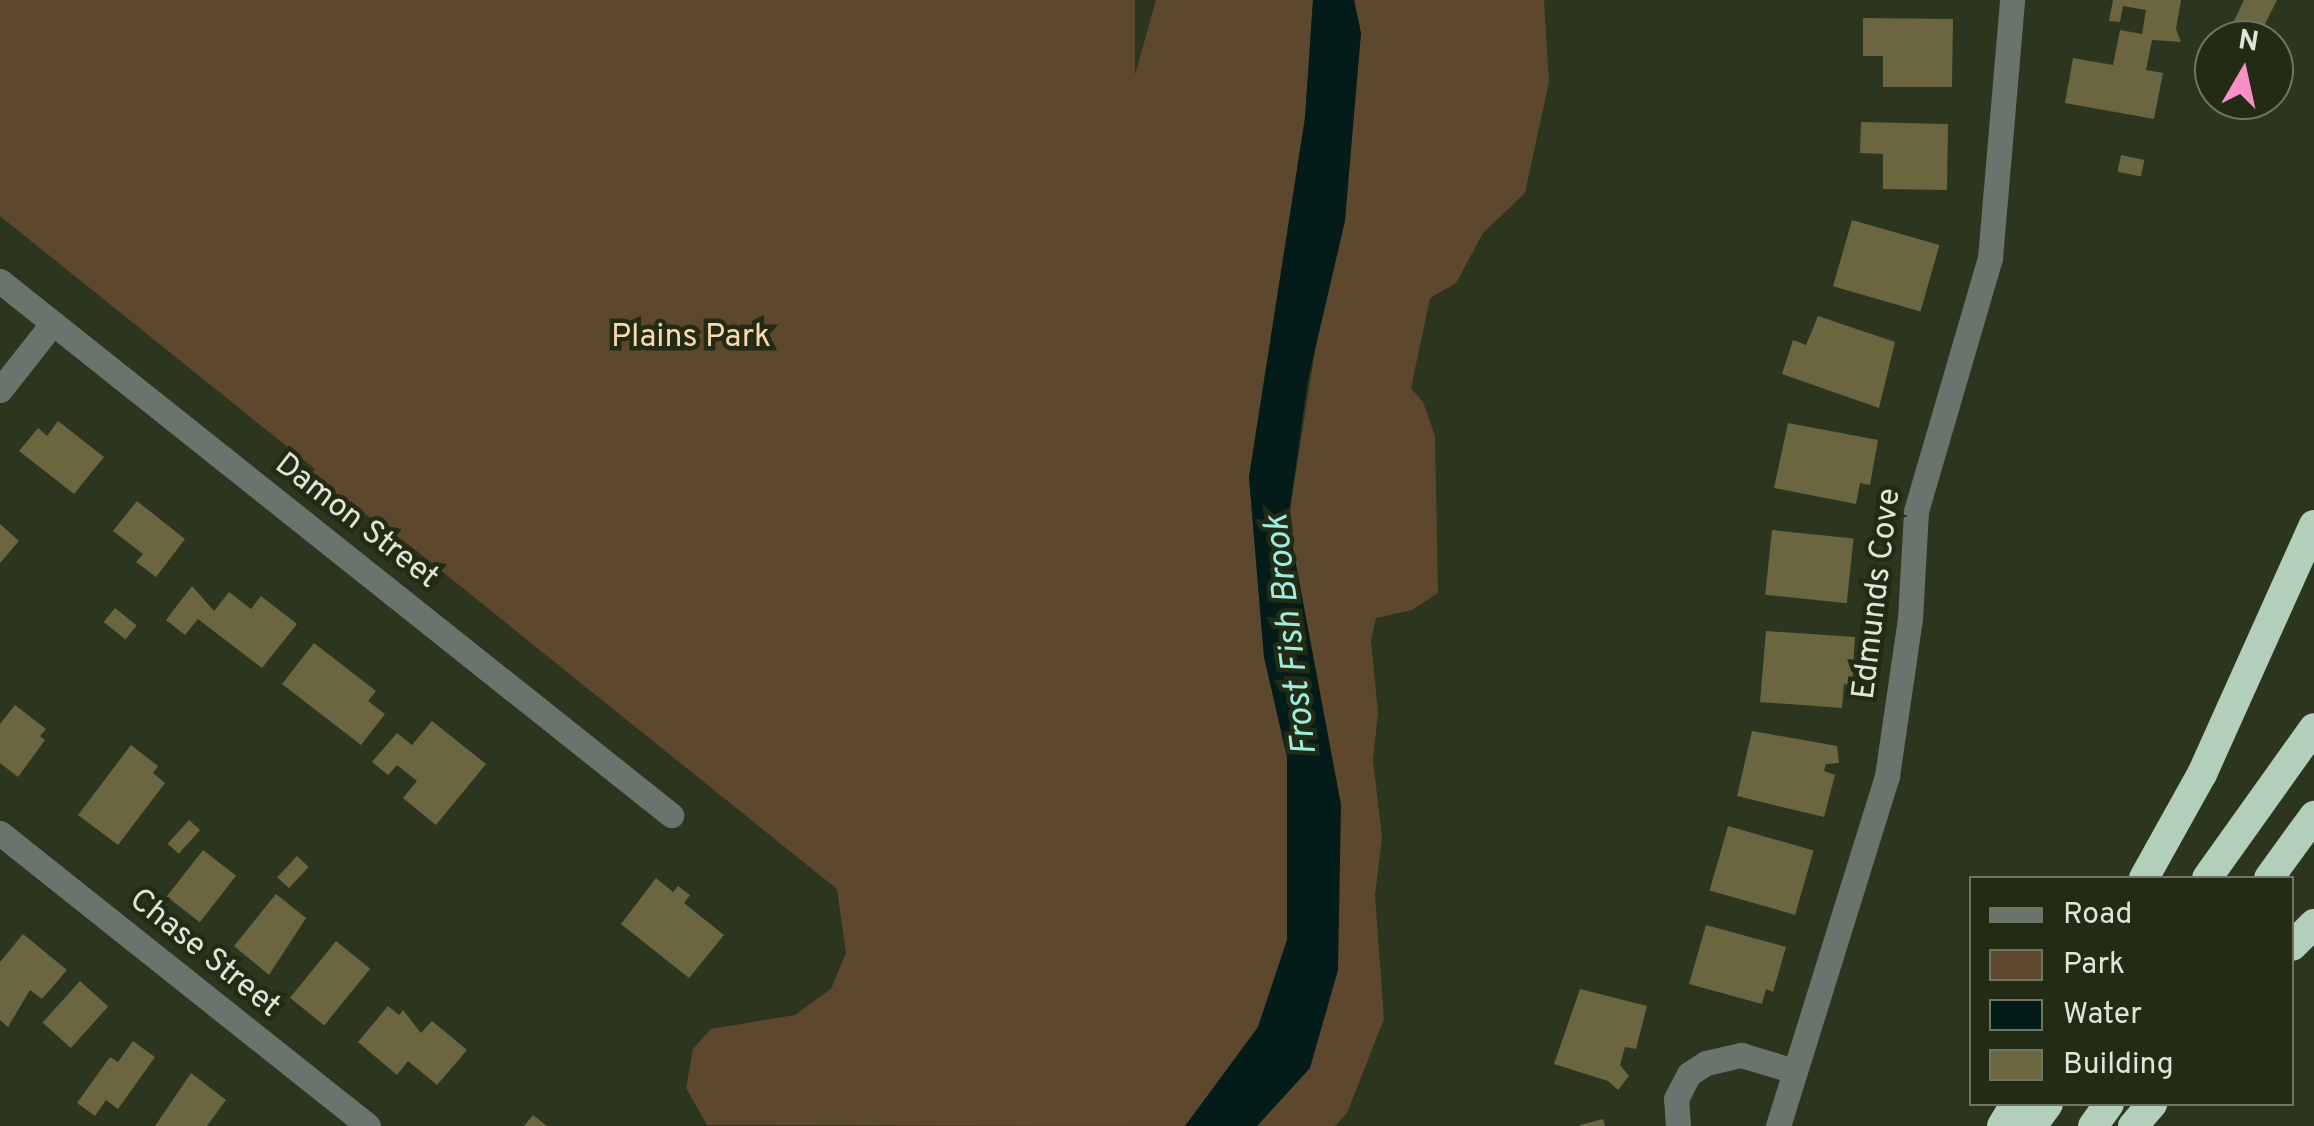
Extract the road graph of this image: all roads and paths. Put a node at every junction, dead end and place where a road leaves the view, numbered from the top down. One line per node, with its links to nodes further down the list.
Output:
1 (2012, 0): 15 (street, Edmunds Cove)
2 (0, 281): 3 (street, Damon Street)
3 (52, 324): 4 (street); 7 (street, Damon Street)
4 (0, 390)
5 (2314, 525): 10 (highway)
6 (2314, 728): 11 (highway)
7 (670, 814)
8 (2314, 816): 12 (highway)
9 (0, 833): 17 (street, Chase Street)
10 (2145, 876)
11 (2209, 876)
12 (2270, 876)
13 (2314, 924): 14 (highway)
14 (2294, 944)
15 (1791, 1070): 18 (street); 19 (street, Edmunds Cove)
16 (2150, 1106): 20 (highway)
17 (368, 1126)
18 (1678, 1126)
19 (1778, 1126)
20 (2134, 1126)

